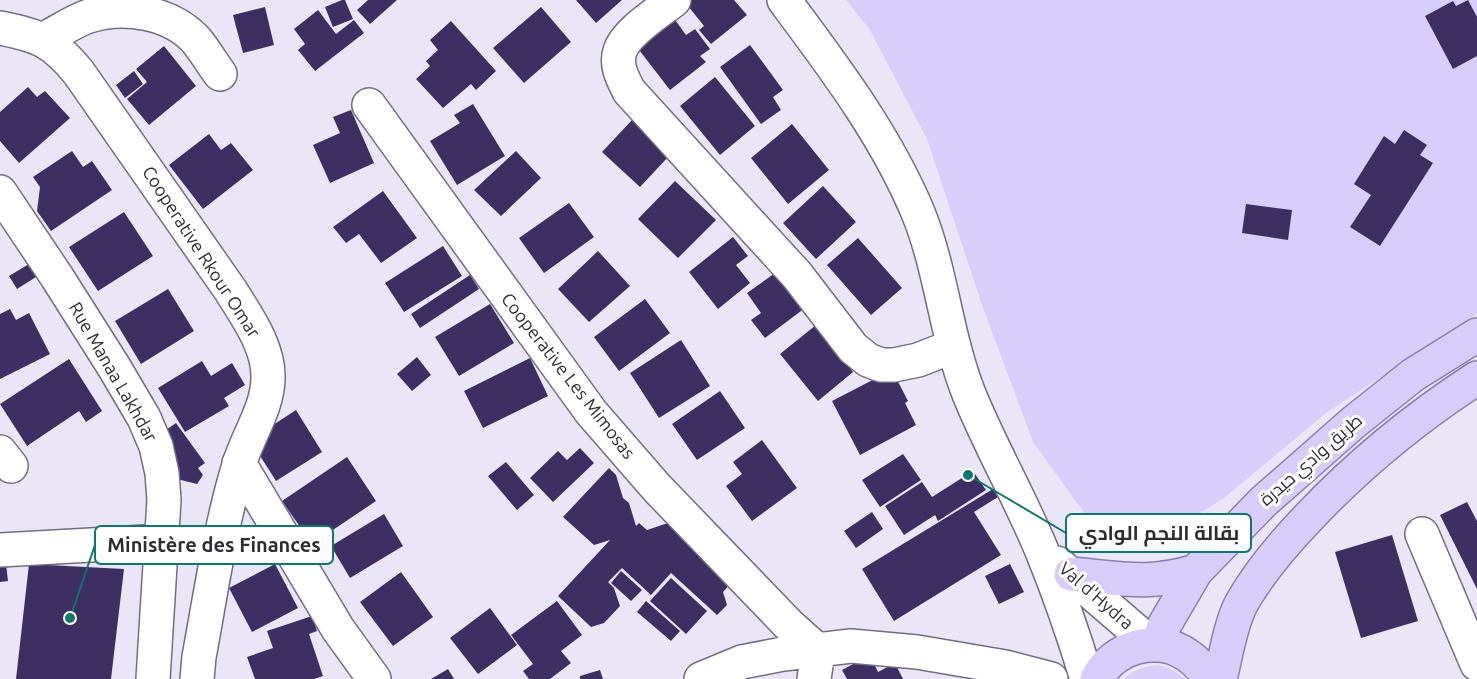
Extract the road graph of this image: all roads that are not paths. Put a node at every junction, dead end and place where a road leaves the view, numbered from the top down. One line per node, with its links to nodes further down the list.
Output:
1 (674, 0): 9 (street)
2 (784, 0): 9 (street)
3 (0, 28): 4 (street, Cooperative Rkour Omar)
4 (44, 39): 5 (street); 11 (street, Cooperative Rkour Omar)
5 (219, 74)
6 (369, 105): 20 (street, Cooperative Les Mimosas)
7 (0, 192): 13 (street, Rue Manaa Lakhdar)
8 (1477, 335): 16 (main road, طريق وادي حيدرة)
9 (954, 346): 14 (street)
10 (1477, 378): 29 (main road, طريق وادي حيدرة)
11 (239, 463): 22 (street, Cooperative Rkour Omar); 23 (street)
12 (1422, 534): 19 (street)
13 (163, 541): 15 (street); 21 (street, Rue Manaa Lakhdar)
14 (1041, 549): 17 (street, Val d'Hydra); 26 (street)
15 (0, 550)
16 (1196, 571): 17 (main road); 18 (main road, طريق وادي حيدرة)
17 (1071, 574): 18 (street, Val d'Hydra)
18 (1154, 645): 27 (main road); 28 (main road)
19 (1477, 664)
20 (816, 665): 24 (street); 25 (street)
21 (153, 679)
22 (197, 679)
23 (374, 679)
24 (700, 679)
25 (1051, 679)
26 (1088, 679)
27 (1098, 679)
28 (1209, 679)
29 (1220, 679)

